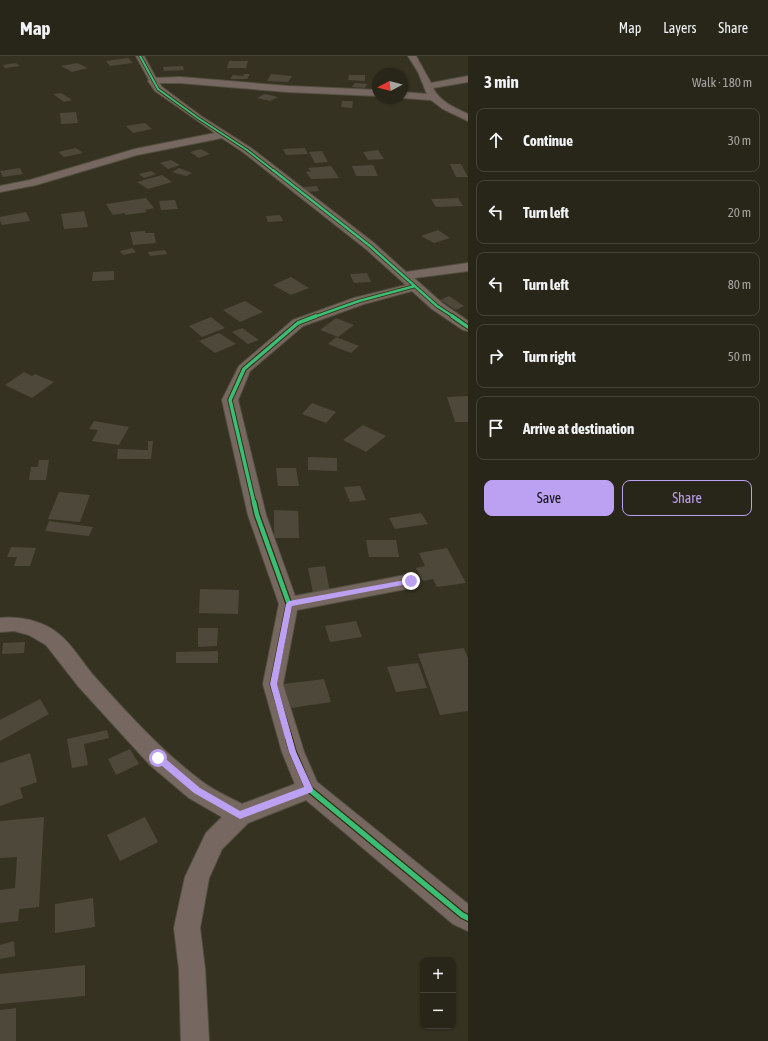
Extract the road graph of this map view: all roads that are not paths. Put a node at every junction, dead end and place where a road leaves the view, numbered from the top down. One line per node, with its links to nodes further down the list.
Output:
1 (140, 56): 4 (street)
2 (412, 56): 5 (street)
3 (468, 79): 5 (street)
4 (152, 81): 6 (street); 10 (street)
5 (429, 86): 8 (street)
6 (372, 93)
7 (408, 95): 8 (street)
8 (433, 97): 9 (street)
9 (468, 118)
10 (222, 135): 11 (street); 13 (street)
11 (0, 189)
12 (468, 267): 13 (street)
13 (409, 281): 14 (street); 16 (street)
14 (468, 327)
15 (411, 581): 16 (street)
16 (289, 604): 18 (street)
17 (0, 625): 19 (street)
18 (309, 789): 19 (street); 20 (street)
19 (240, 815): 21 (street)
20 (468, 918)
21 (195, 1041)

